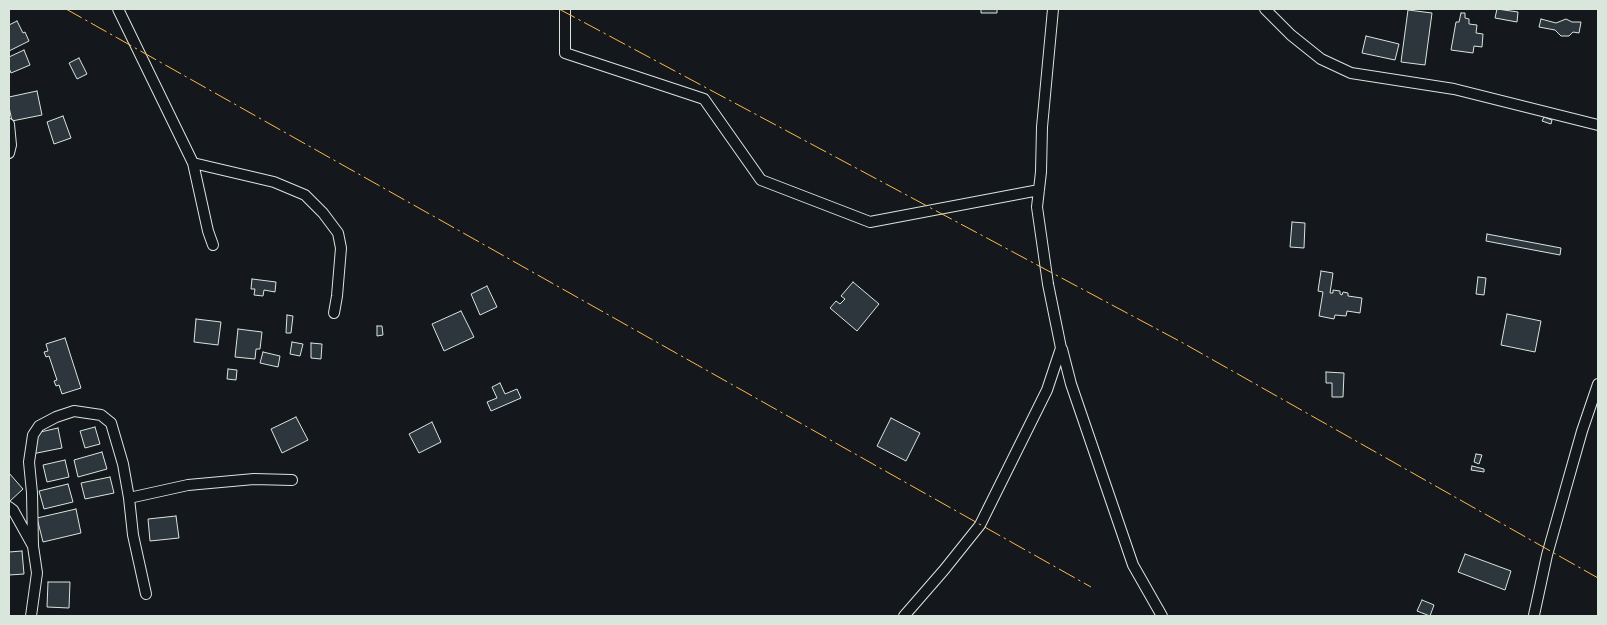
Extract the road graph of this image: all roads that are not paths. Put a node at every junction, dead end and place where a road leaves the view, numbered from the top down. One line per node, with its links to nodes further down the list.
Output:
1 (118, 9): 8 (street)
2 (565, 9): 9 (street)
3 (1053, 9): 9 (street)
4 (1265, 9): 6 (street)
5 (9, 124): 7 (street)
6 (1598, 125)
7 (9, 153)
8 (193, 163): 10 (street); 11 (street)
9 (1039, 190): 12 (street)
10 (213, 245)
11 (334, 313)
12 (1061, 348): 21 (street); 22 (street)
13 (1598, 384): 19 (street)
14 (292, 480): 15 (street)
15 (129, 498): 17 (street); 18 (street)
16 (9, 508): 17 (street)
17 (33, 546): 20 (street)
18 (146, 594)
19 (1534, 615)
20 (31, 616)
21 (904, 616)
22 (1162, 616)

